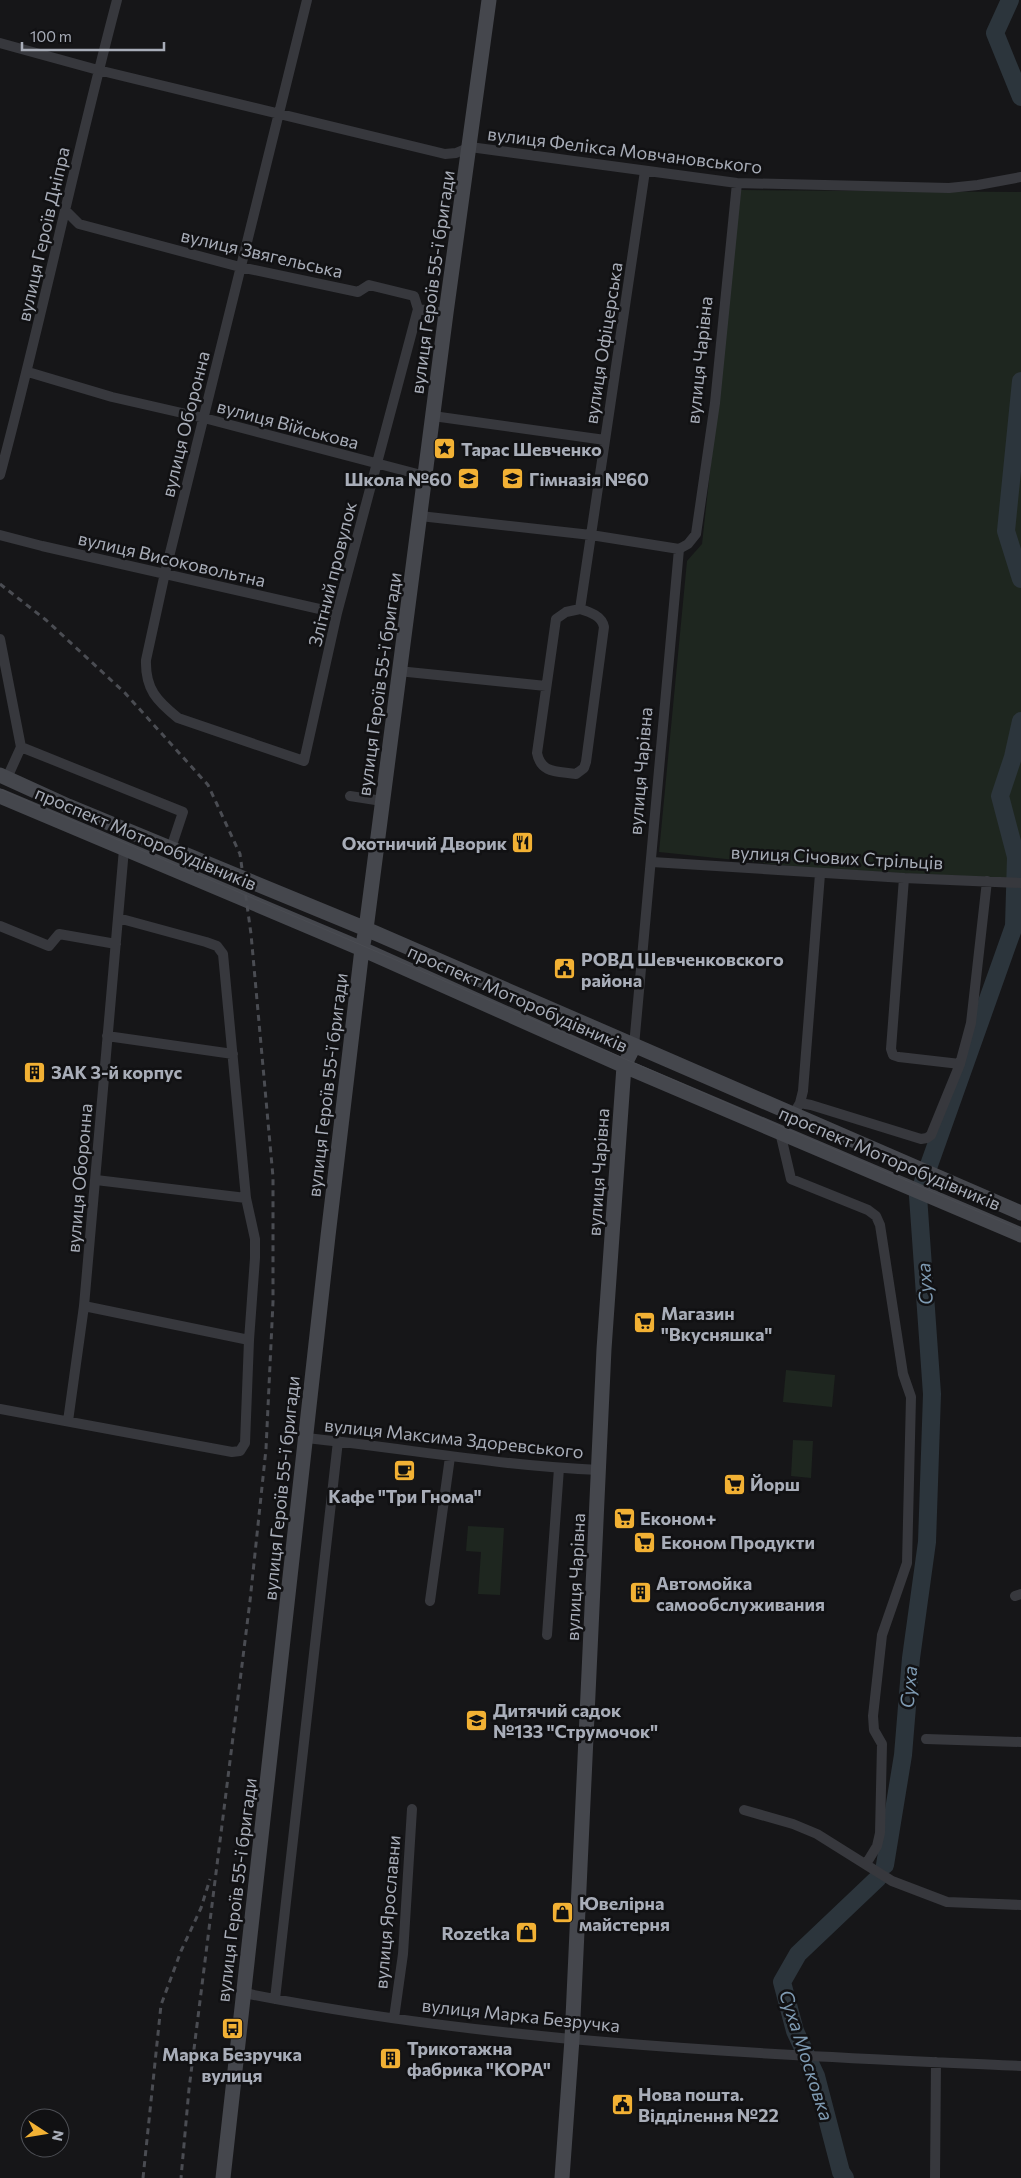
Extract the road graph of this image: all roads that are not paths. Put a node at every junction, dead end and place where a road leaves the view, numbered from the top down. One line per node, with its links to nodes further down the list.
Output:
1 (117, 0): 5 (street, вулиця Героїв Дніпра)
2 (307, 0): 6 (street, вулиця Оборонна)
3 (487, 1): 7 (main road, вулиця Героїв 55-ї бригади)
4 (0, 43): 5 (street, вулиця Фелікса Мовчановського)
5 (98, 70): 6 (street, вулиця Фелікса Мовчановського); 11 (street, вулиця Героїв Дніпра)
6 (280, 115): 7 (street, вулиця Фелікса Мовчановського); 12 (street, вулиця Оборонна)
7 (470, 147): 8 (street, вулиця Фелікса Мовчановського); 14 (main road, вулиця Героїв 55-ї бригади)
8 (645, 171): 10 (street, вулиця Фелікса Мовчановського); 18 (street, вулиця Офіцерська)
9 (1021, 177): 10 (street, вулиця Фелікса Мовчановського)
10 (737, 183): 25 (street, вулиця Чарівна)
11 (66, 210): 12 (street, вулиця Звягельська); 15 (street, вулиця Героїв Дніпра)
12 (240, 267): 13 (street, вулиця Звягельська); 17 (street, вулиця Оборонна)
13 (418, 309): 14 (street); 19 (street, Злітний провулок)
14 (446, 313): 16 (main road, вулиця Героїв 55-ї бригади)
15 (28, 372): 17 (street, вулиця Військова); 20 (street, вулиця Героїв Дніпра)
16 (433, 416): 18 (street); 21 (main road, вулиця Героїв 55-ї бригади)
17 (204, 418): 19 (street, вулиця Військова); 26 (street, вулиця Оборонна)
18 (605, 440): 24 (street, вулиця Офіцерська)
19 (377, 464): 21 (street, вулиця Військова); 28 (street, Злітний провулок)
20 (0, 475)
21 (425, 476): 22 (main road, вулиця Героїв 55-ї бригади)
22 (420, 516): 24 (street); 30 (main road, вулиця Героїв 55-ї бригади)
23 (0, 535): 26 (street, вулиця Високовольтна)
24 (590, 535): 25 (street); 27 (street, вулиця Офіцерська)
25 (679, 549): 40 (street, вулиця Чарівна)
26 (165, 573): 28 (street, вулиця Високовольтна); 33 (street, вулиця Оборонна)
27 (580, 609): 31 (street); 31 (street)
28 (337, 613): 33 (street, Злітний провулок)
29 (0, 639): 32 (street)
30 (398, 671): 31 (street); 37 (main road, вулиця Героїв 55-ї бригади)
31 (546, 686)
32 (21, 747): 34 (street); 38 (street)
33 (304, 761)
34 (3, 777): 38 (main road, проспект Моторобудівників)
35 (0, 796): 39 (main road, проспект Моторобудівників)
36 (350, 796): 37 (street)
37 (382, 801): 47 (main road, вулиця Героїв 55-ї бригади)
38 (171, 848): 47 (main road, проспект Моторобудівників)
39 (124, 849): 45 (street, вулиця Оборонна); 49 (main road, проспект Моторобудівників)
40 (652, 862): 41 (street, вулиця Січових Стрільців); 51 (street, вулиця Чарівна)
41 (820, 874): 42 (street, вулиця Січових Стрільців); 55 (street)
42 (904, 878): 43 (street, вулиця Січових Стрільців); 53 (street)
43 (987, 882): 44 (street, вулиця Січових Стрільців); 53 (street)
44 (1021, 883)
45 (118, 918): 48 (street, вулиця Оборонна); 52 (street)
46 (0, 926): 48 (street)
47 (366, 929): 49 (main road, вулиця Героїв 55-ї бригади); 51 (main road, проспект Моторобудівників)
48 (116, 944): 50 (street, вулиця Оборонна)
49 (362, 949): 54 (main road, проспект Моторобудівників); 65 (main road, вулиця Героїв 55-ї бригади)
50 (107, 1036): 52 (street); 57 (street, вулиця Оборонна)
51 (634, 1046): 54 (main road, вулиця Чарівна); 55 (main road, проспект Моторобудівників)
52 (233, 1054): 58 (street)
53 (960, 1064): 55 (street)
54 (624, 1066): 56 (main road, проспект Моторобудівників); 69 (main road, вулиця Чарівна)
55 (796, 1108): 59 (main road, проспект Моторобудівників)
56 (780, 1132): 60 (main road, проспект Моторобудівників); 76 (street)
57 (96, 1180): 58 (street); 61 (street, вулиця Оборонна)
58 (246, 1198): 62 (street)
59 (1021, 1214)
60 (1021, 1235)
61 (84, 1306): 62 (street); 64 (street, вулиця Оборонна)
62 (249, 1340): 64 (street)
63 (0, 1409): 64 (street)
64 (68, 1421)
65 (306, 1438): 66 (street, вулиця Максима Здоревського); 78 (main road, вулиця Героїв 55-ї бригади)
66 (338, 1441): 67 (street, вулиця Максима Здоревського); 79 (street)
67 (450, 1456): 68 (street, вулиця Максима Здоревського); 70 (street)
68 (559, 1468): 69 (street, вулиця Максима Здоревського); 71 (street)
69 (599, 1470): 81 (main road, вулиця Чарівна)
70 (430, 1600)
71 (547, 1635)
72 (926, 1739): 73 (street)
73 (1021, 1742)
74 (412, 1810): 80 (street, вулиця Ярославни)
75 (744, 1810): 76 (street)
76 (866, 1864): 77 (street)
77 (1021, 1905)
78 (244, 1993): 79 (street, вулиця Марка Безручка); 84 (main road, вулиця Героїв 55-ї бригади)
79 (275, 1999): 80 (street, вулиця Марка Безручка)
80 (394, 2018): 81 (street, вулиця Марка Безручка)
81 (572, 2039): 82 (street, вулиця Марка Безручка); 85 (main road, вулиця Чарівна)
82 (936, 2062): 83 (street); 86 (street)
83 (1021, 2066)
84 (224, 2178)
85 (562, 2178)
86 (935, 2178)

